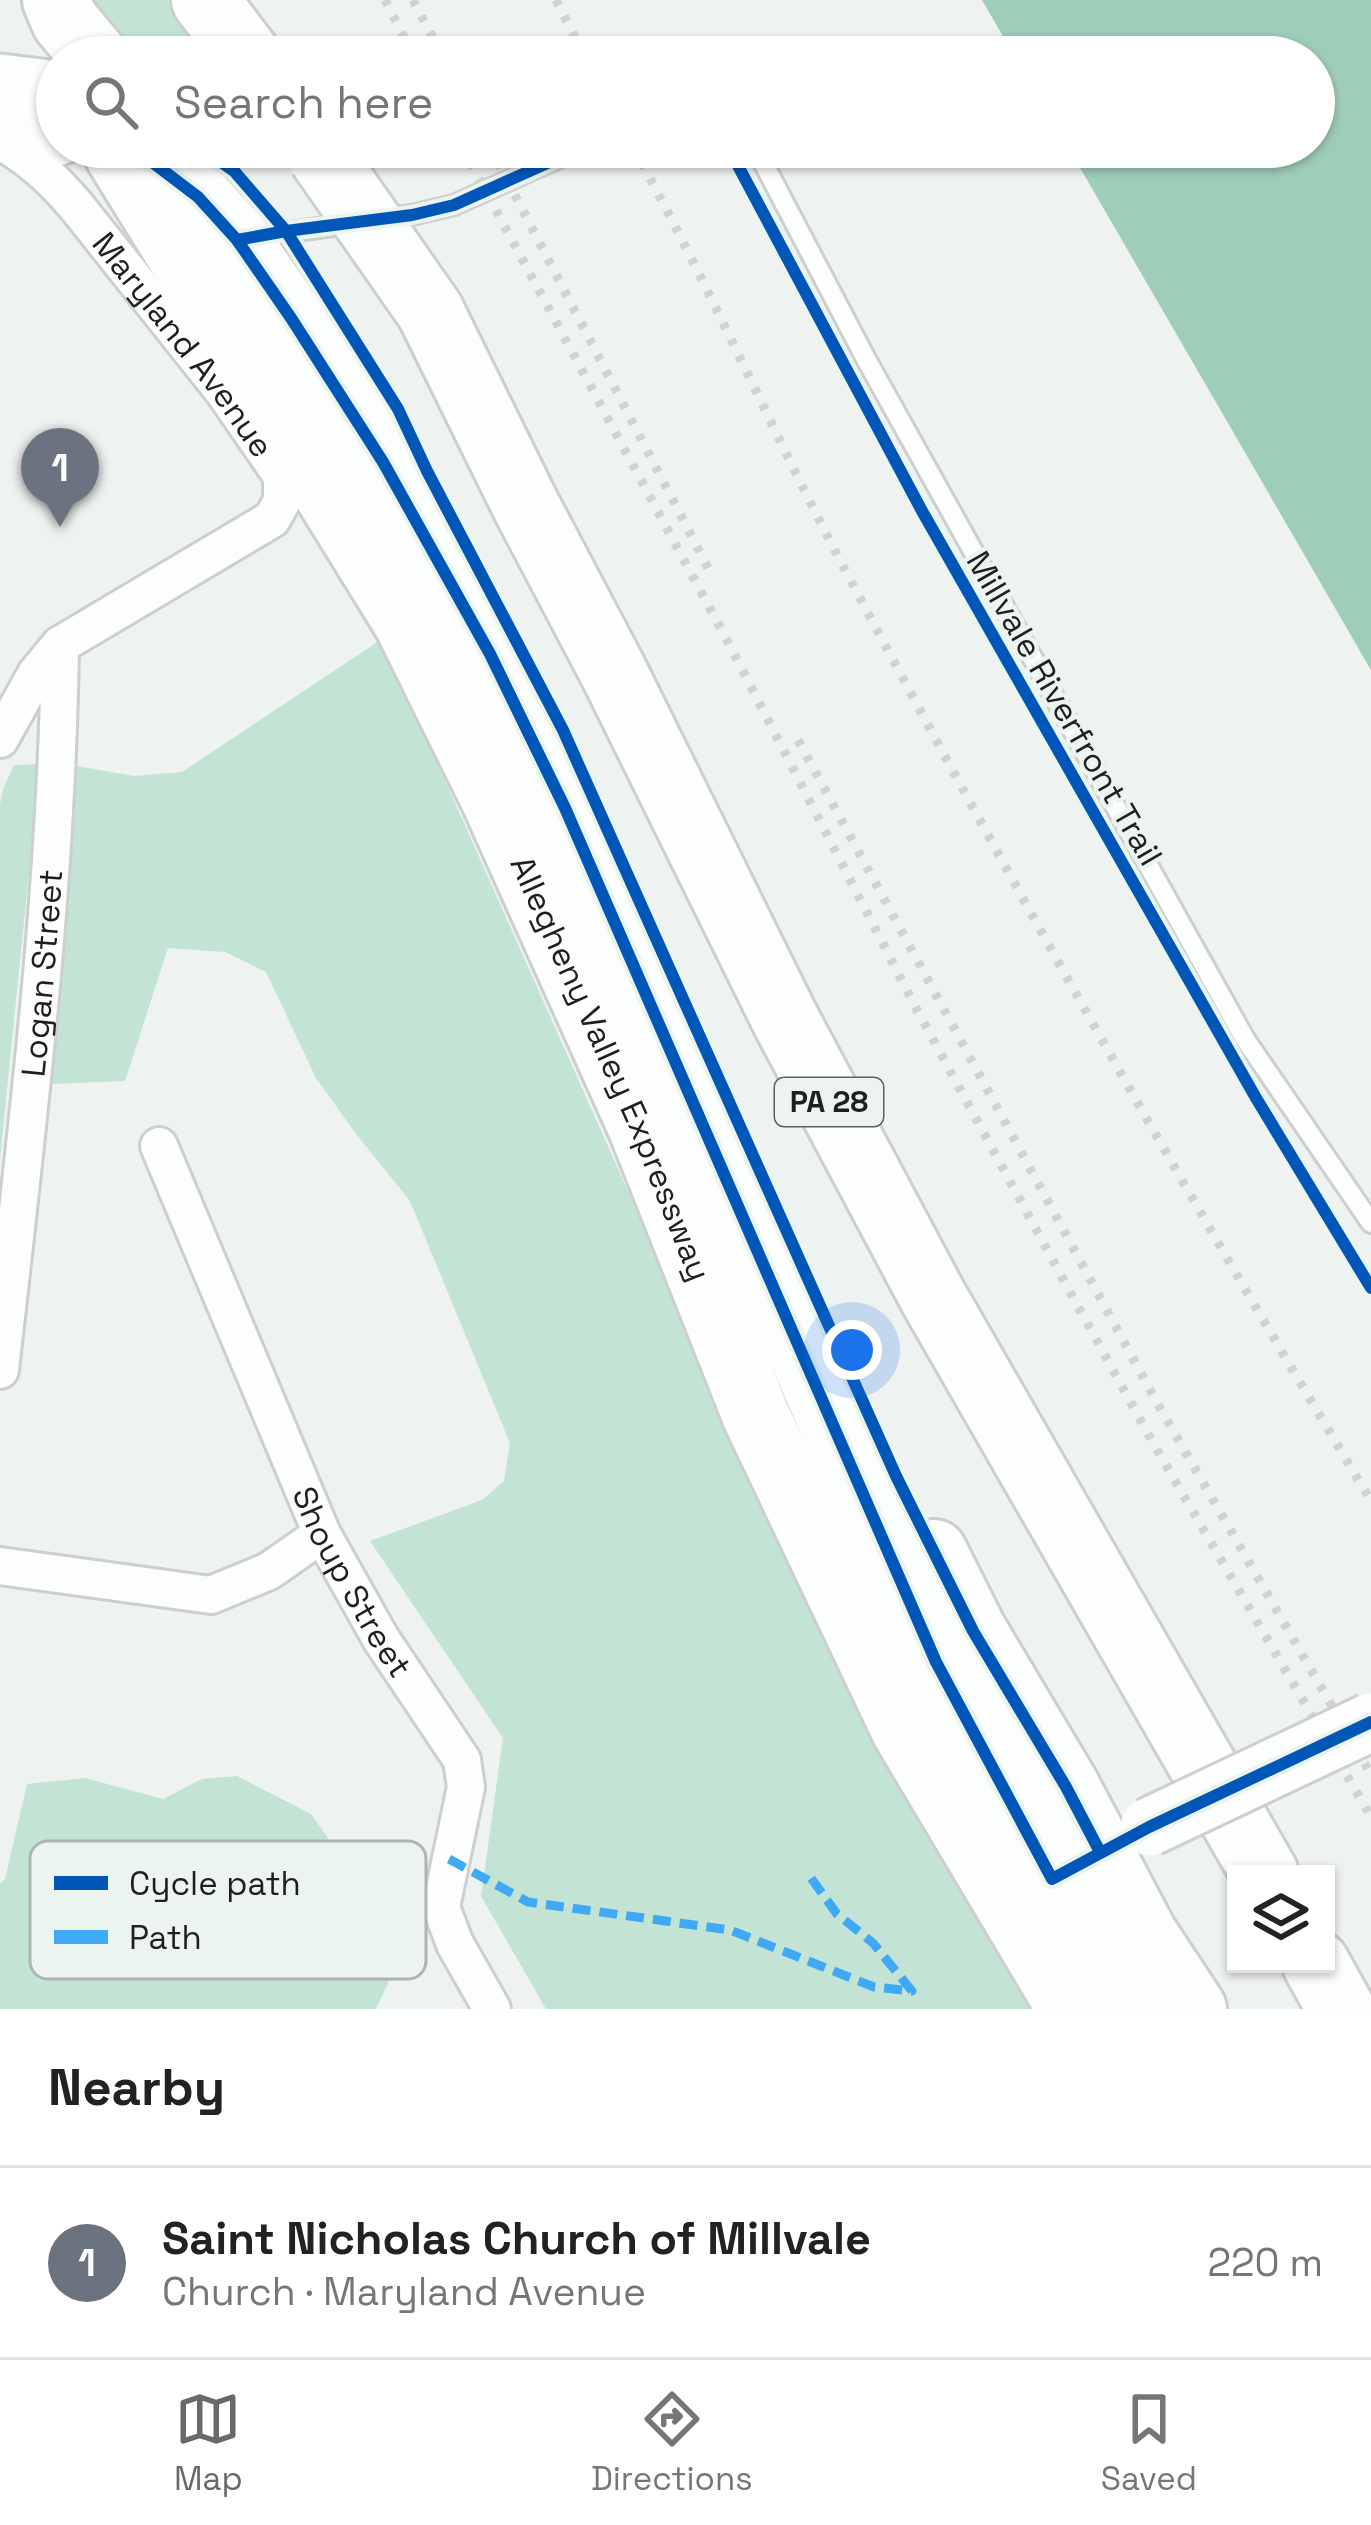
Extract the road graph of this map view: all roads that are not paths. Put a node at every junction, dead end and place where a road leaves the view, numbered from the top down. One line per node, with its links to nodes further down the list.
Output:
1 (22, 0): 5 (highway)
2 (56, 0): 6 (highway)
3 (206, 0): 7 (highway)
4 (263, 0): 8 (highway)
5 (45, 36)
6 (78, 36)
7 (233, 36)
8 (283, 36)
9 (0, 83): 10 (main road)
10 (36, 87)
11 (0, 124): 13 (highway)
12 (0, 141): 14 (street, Maryland Avenue)
13 (36, 145)
14 (36, 154)
15 (65, 168): 23 (street, Maryland Avenue)
16 (127, 168): 25 (highway, Allegheny Valley Expressway)
17 (160, 168): 22 (highway)
18 (231, 168): 22 (highway)
19 (342, 168): 34 (highway, PA 28, bridge)
20 (536, 168): 22 (lane)
21 (765, 168): 27 (lane)
22 (261, 235): 31 (highway); 33 (highway)
23 (60, 645): 24 (street, Maryland Avenue); 28 (street, Logan Street)
24 (0, 739)
25 (642, 1128): 31 (highway); 37 (highway, Allegheny Valley Expressway)
26 (159, 1146): 29 (street, Shoup Street)
27 (1371, 1223)
28 (0, 1370)
29 (322, 1534): 30 (street); 36 (street, Shoup Street)
30 (0, 1566)
31 (936, 1662): 33 (highway)
32 (1371, 1722): 33 (main road, bridge)
33 (1101, 1853): 38 (highway); 39 (highway)
34 (1260, 1865)
35 (1321, 1973): 40 (highway)
36 (492, 2009)
37 (1071, 2009)
38 (1129, 2009)
39 (1193, 2009)
40 (1341, 2009)

